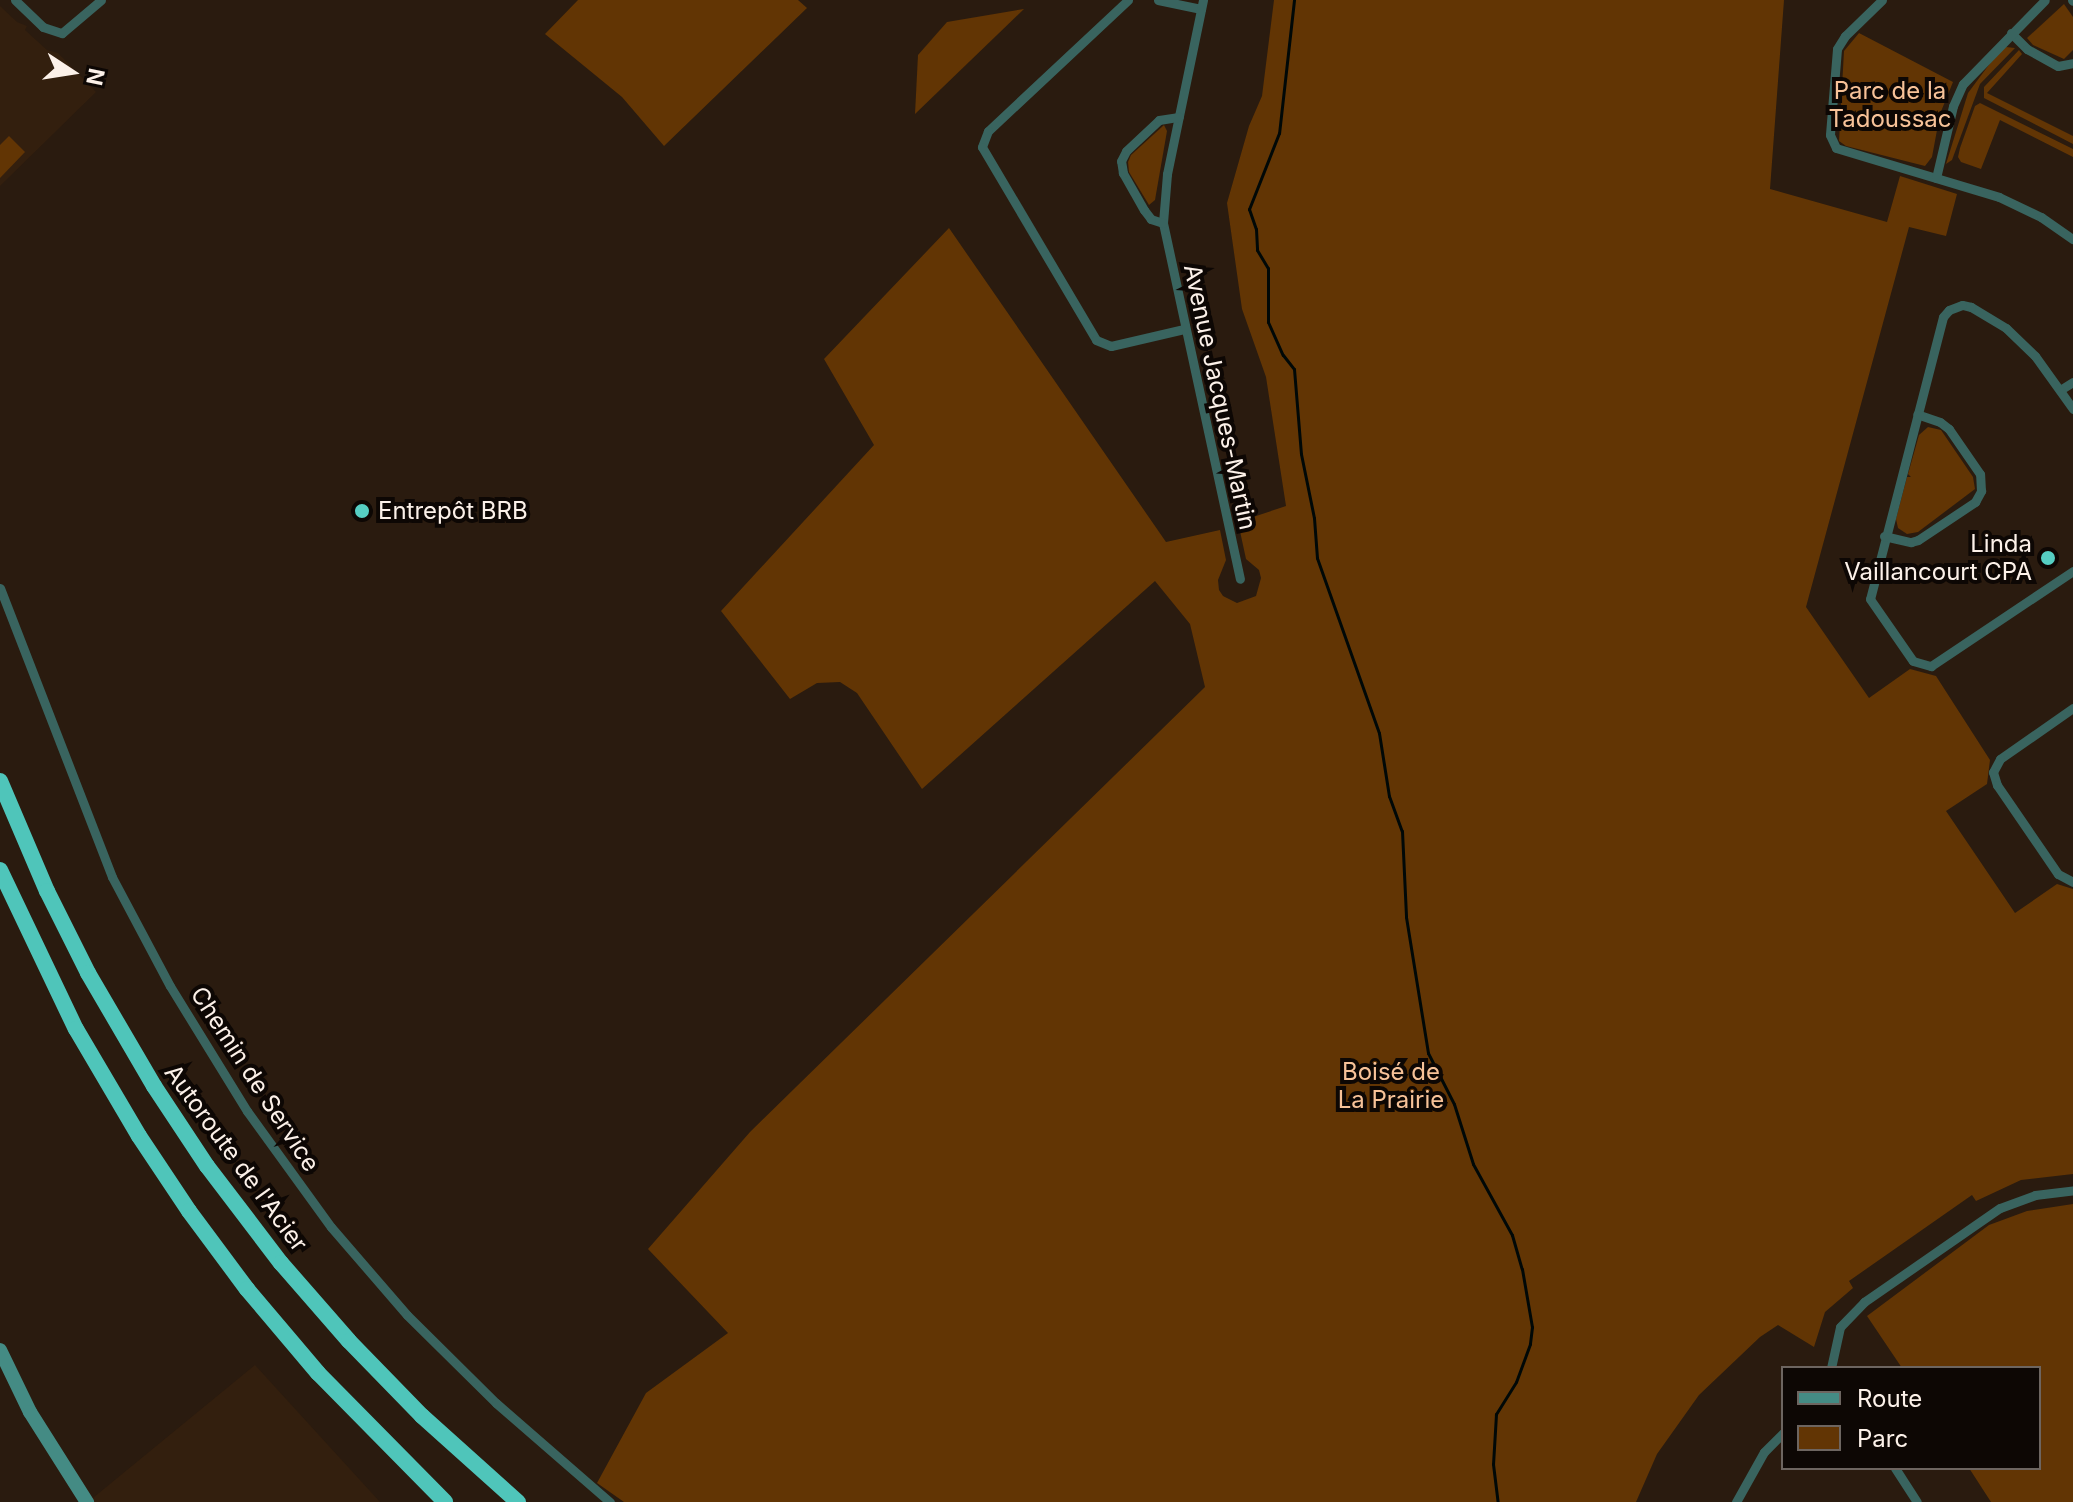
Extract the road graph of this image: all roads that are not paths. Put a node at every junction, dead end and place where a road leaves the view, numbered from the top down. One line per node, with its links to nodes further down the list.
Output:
1 (15, 0): 2 (street)
2 (101, 0)
3 (1128, 0): 14 (street)
4 (1158, 0): 7 (street)
5 (1882, 0): 11 (street)
6 (2045, 0): 8 (street)
7 (1202, 5): 10 (street, Avenue Jacques-Martin)
8 (2011, 33): 9 (street); 11 (street)
9 (2073, 63)
10 (1179, 117): 12 (street, Avenue Jacques-Martin); 12 (street)
11 (1936, 178): 13 (street)
12 (1163, 223): 14 (street, Avenue Jacques-Martin)
13 (2073, 239)
14 (1184, 329): 21 (street, Avenue Jacques-Martin)
15 (2073, 382): 16 (street)
16 (2060, 390): 17 (street); 18 (street)
17 (2073, 409)
18 (1917, 414): 19 (street); 19 (street)
19 (1884, 536): 20 (street)
20 (2073, 571)
21 (1240, 579)
22 (0, 588): 35 (street, Chemin de Service)
23 (2073, 708): 26 (street)
24 (0, 781): 34 (highway, Autoroute de l'Acier)
25 (0, 870): 33 (highway)
26 (2073, 882)
27 (2073, 1190): 29 (street)
28 (0, 1350): 32 (main road)
29 (1831, 1366)
30 (1781, 1435): 36 (street)
31 (1896, 1470): 37 (street)
32 (87, 1502)
33 (445, 1502)
34 (518, 1502)
35 (610, 1502)
36 (1736, 1502)
37 (1917, 1502)

